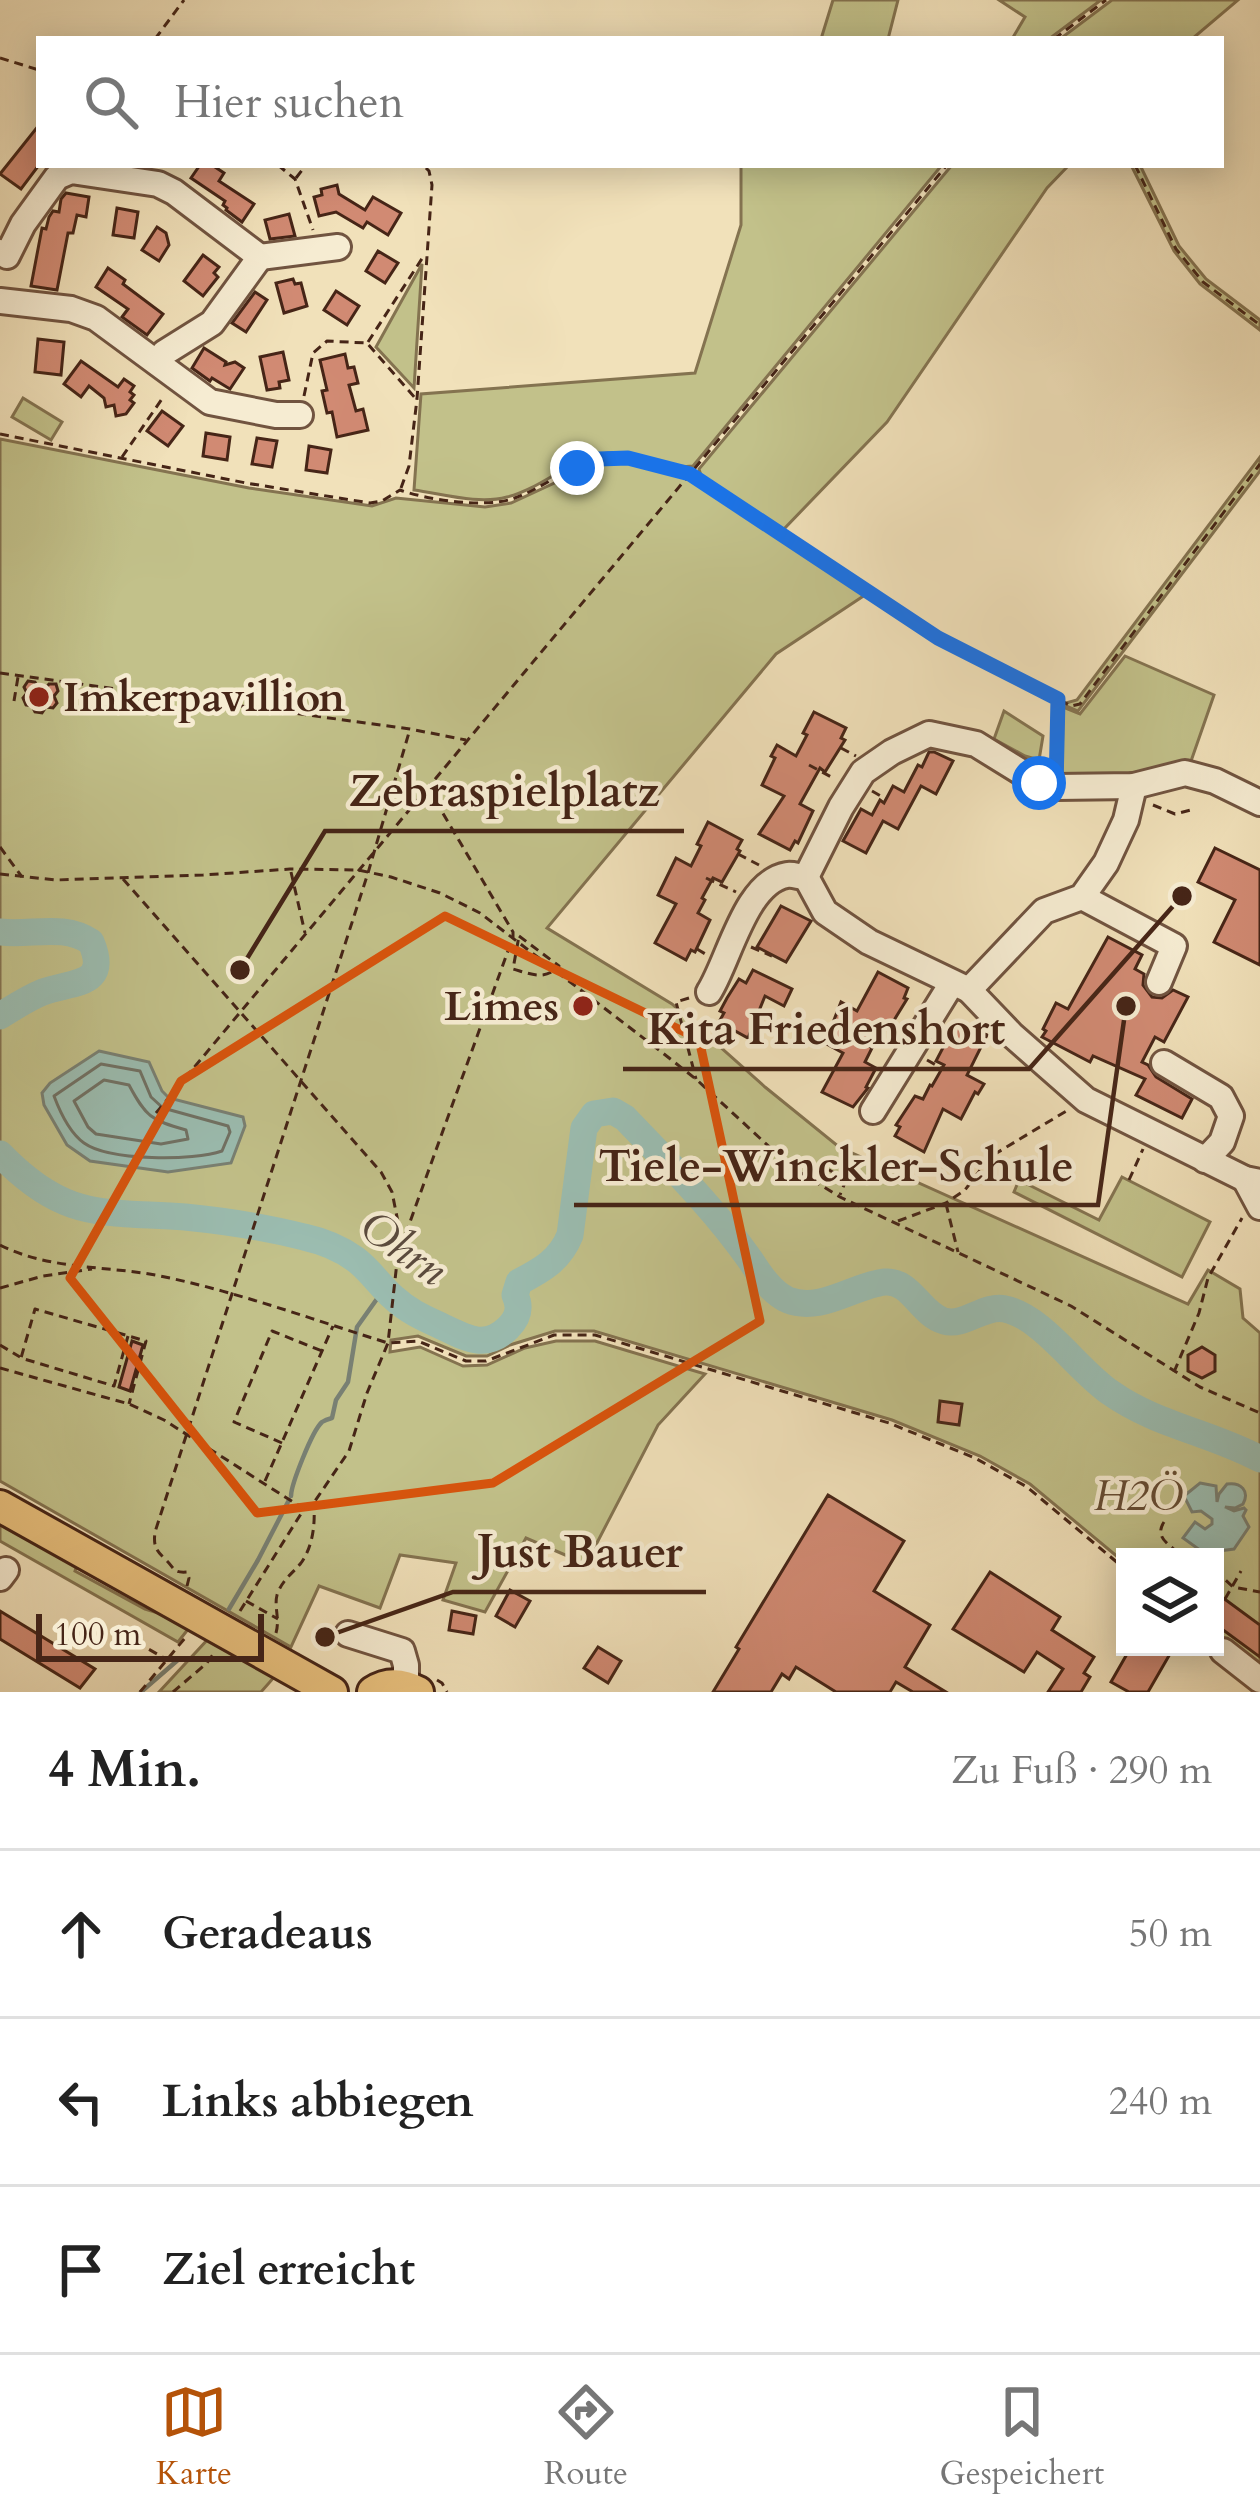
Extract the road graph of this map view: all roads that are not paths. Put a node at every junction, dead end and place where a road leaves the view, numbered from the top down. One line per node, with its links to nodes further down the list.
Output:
1 (329, 248): 3 (street)
2 (3, 254): 3 (street); 4 (street)
3 (260, 257): 5 (street)
4 (0, 299): 5 (street)
5 (167, 370): 6 (street)
6 (299, 415)
7 (1133, 791): 8 (street); 9 (street); 10 (street)
8 (1260, 803)
9 (806, 878): 12 (street); 13 (street)
10 (1082, 897): 11 (street); 12 (street)
11 (1160, 982)
12 (960, 987): 15 (street); 16 (street)
13 (709, 992)
14 (1164, 1063): 16 (street)
15 (873, 1111)
16 (1204, 1160): 17 (street)
17 (1252, 1180): 18 (street)
18 (1251, 1212)
19 (0, 1506): 24 (main road)
20 (348, 1634): 23 (street)
21 (1224, 1652): 22 (street)
22 (1260, 1680)
23 (412, 1689): 25 (main road)
24 (332, 1692)
25 (373, 1692)

